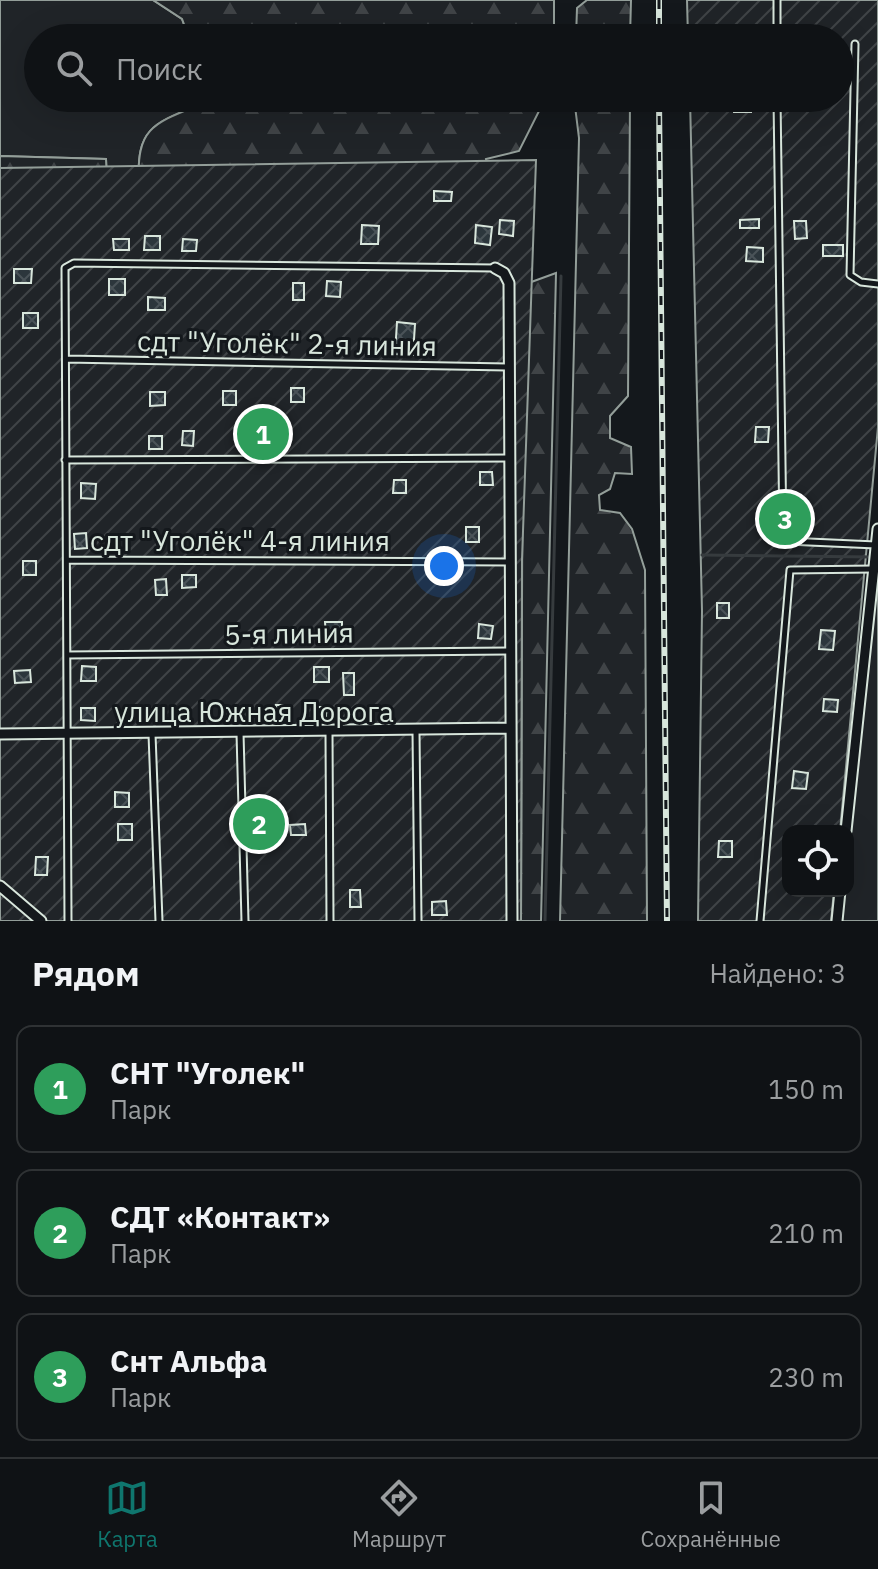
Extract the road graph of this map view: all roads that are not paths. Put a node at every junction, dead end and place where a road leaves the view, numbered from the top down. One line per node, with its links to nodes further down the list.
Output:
1 (777, 0): 2 (lane)
2 (777, 24)
3 (855, 44): 4 (lane)
4 (854, 90)
5 (777, 112): 14 (lane)
6 (854, 112): 8 (lane)
7 (495, 268): 9 (lane); 10 (street)
8 (878, 284)
9 (66, 359): 10 (lane, сдт "Уголёк" 2-я линия); 12 (lane)
10 (507, 367): 11 (street)
11 (509, 458): 12 (lane); 16 (street)
12 (65, 460): 15 (lane)
13 (878, 529): 14 (street)
14 (876, 545): 17 (street)
15 (66, 560): 16 (lane, сдт "Уголёк" 4-я линия); 19 (lane)
16 (510, 562): 18 (street)
17 (874, 569): 27 (street); 37 (lane)
18 (510, 651): 19 (lane, 5-я линия); 20 (street)
19 (67, 655): 25 (lane)
20 (509, 728): 21 (street, улица Южная Дорога); 36 (street)
21 (416, 731): 23 (street, улица Южная Дорога); 35 (lane)
22 (240, 733): 23 (street, улица Южная Дорога); 26 (street, улица Южная Дорога); 33 (lane)
23 (329, 733): 34 (lane)
24 (0, 734): 25 (street, улица Южная Дорога)
25 (67, 734): 26 (street, улица Южная Дорога); 31 (lane)
26 (152, 734): 32 (lane)
27 (847, 825)
28 (0, 886): 30 (street)
29 (839, 897): 38 (street)
30 (41, 921)
31 (68, 921)
32 (159, 921)
33 (245, 921)
34 (330, 921)
35 (418, 921)
36 (512, 921)
37 (760, 921)
38 (837, 921)

